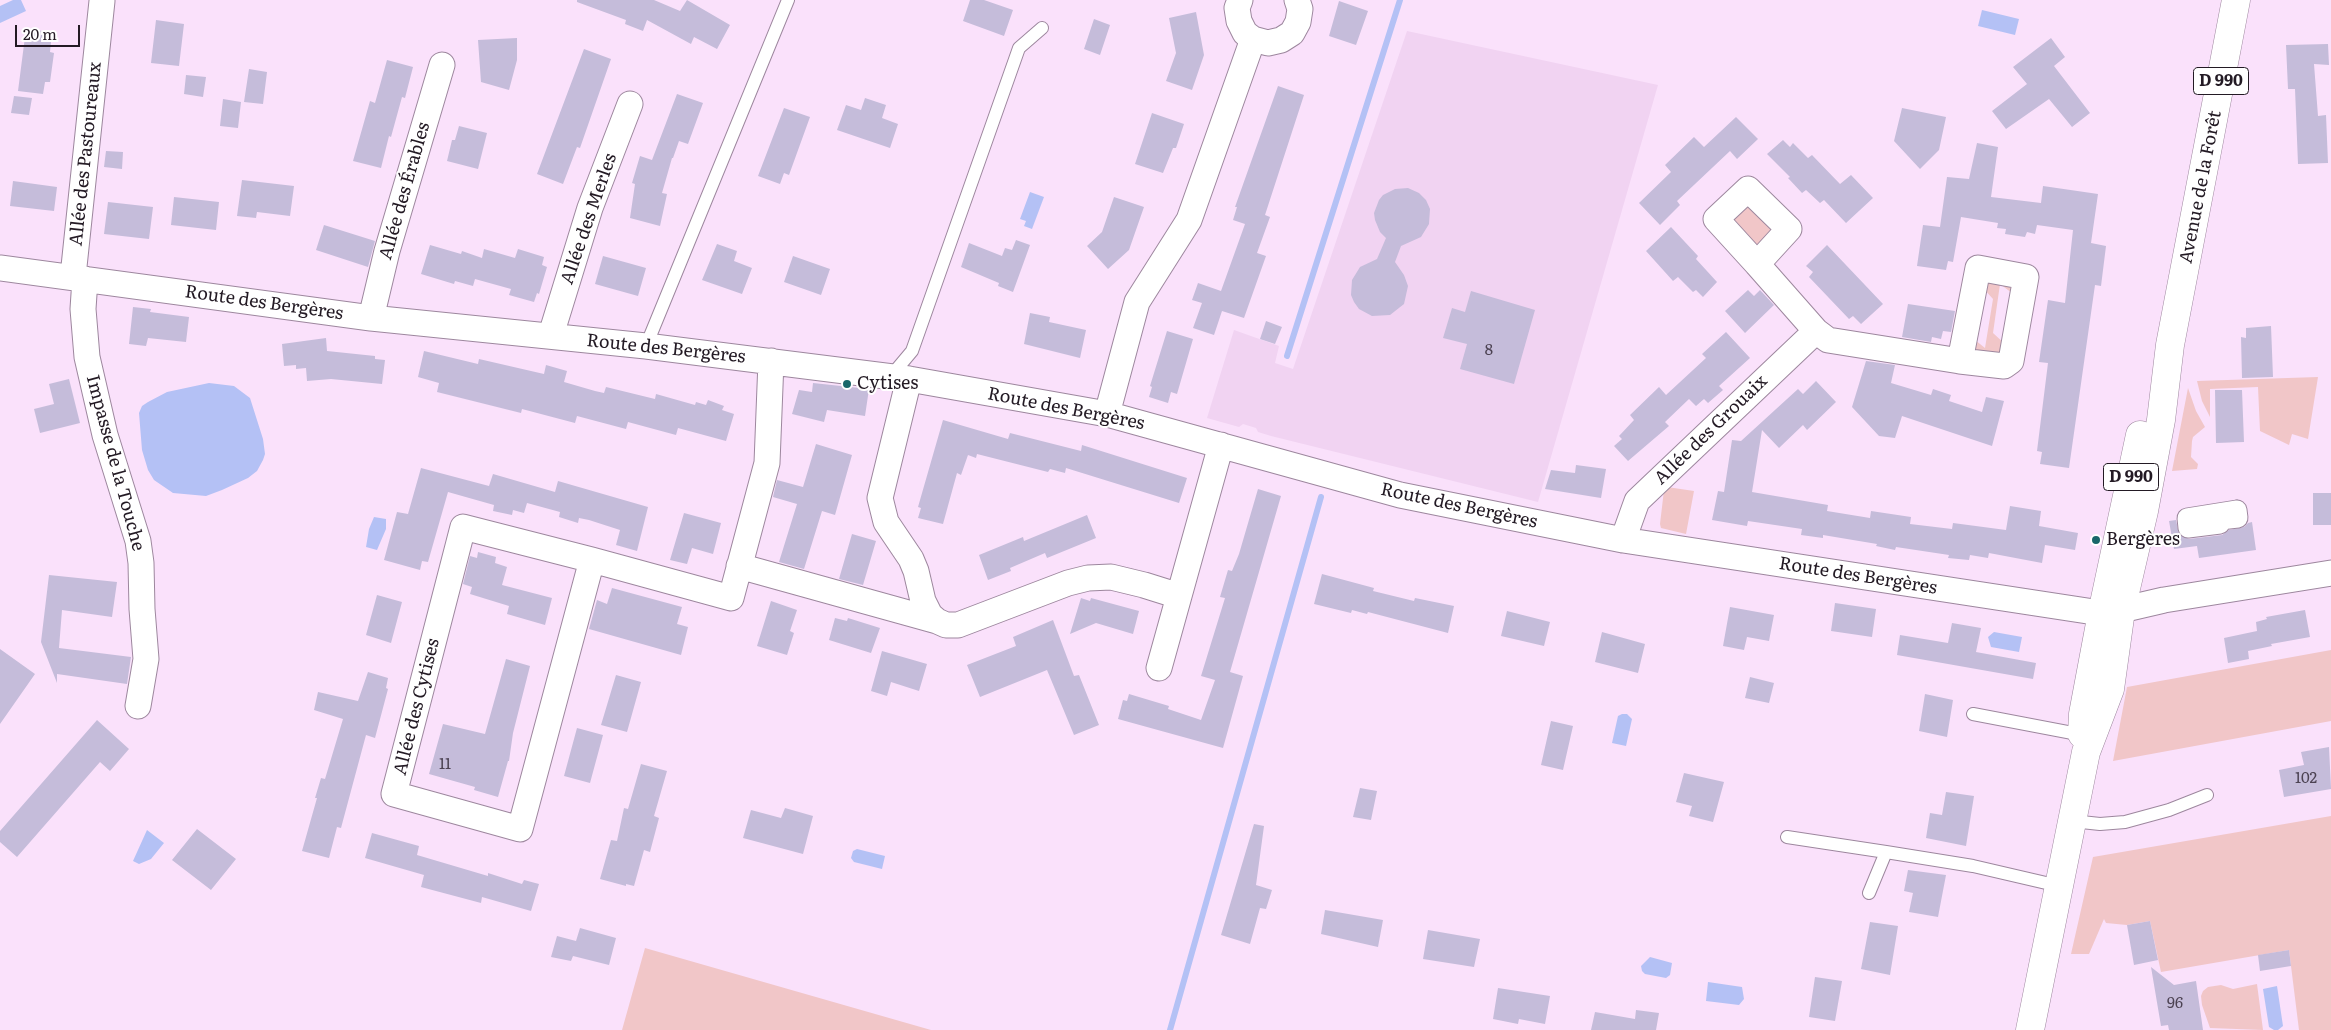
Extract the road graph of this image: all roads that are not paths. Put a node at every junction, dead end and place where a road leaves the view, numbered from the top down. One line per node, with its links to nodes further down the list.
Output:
1 (788, 0): 16 (lane)
2 (1240, 0): 7 (street)
3 (1297, 0): 7 (street)
4 (2236, 0): 27 (main road, Avenue de la Forêt / D 990)
5 (102, 2): 12 (street, Allée des Pastoureaux)
6 (1042, 28): 19 (lane)
7 (1253, 39): 20 (street)
8 (442, 65): 13 (street, Allée des Érables)
9 (630, 104): 15 (street, Allée des Merles)
10 (1757, 264): 14 (street)
11 (0, 268): 12 (street, Route des Bergères)
12 (79, 278): 13 (street, Route des Bergères); 30 (street, Impasse de la Touche)
13 (371, 318): 15 (street, Route des Bergères)
14 (1816, 331): 18 (street); 22 (street, Allée des Grouaix)
15 (553, 336): 16 (street, Route des Bergères)
16 (646, 346): 17 (street, Route des Bergères)
17 (771, 361): 19 (street, Route des Bergères); 24 (street, Allée des Cytises)
18 (1960, 361)
19 (900, 378): 20 (street, Route des Bergères); 28 (street)
20 (1107, 414): 21 (street, Route des Bergères)
21 (1221, 445): 22 (street, Route des Bergères); 26 (street)
22 (1623, 540): 27 (street, Route des Bergères)
23 (592, 560): 23 (street, Allée des Cytises); 24 (street, Allée des Cytises)
24 (739, 566): 28 (street)
25 (2331, 573): 27 (street)
26 (1179, 596): 28 (street); 29 (street)
27 (2112, 611): 32 (main road, D 990)
28 (937, 621)
29 (1159, 668)
30 (138, 706)
31 (1973, 714): 32 (lane)
32 (2087, 742): 34 (main road, D 990)
33 (2206, 795): 34 (lane)
34 (2072, 821): 37 (main road, D 990)
35 (1787, 837): 36 (lane)
36 (1886, 852): 37 (lane); 38 (lane)
37 (2059, 886): 39 (main road, D 990)
38 (1869, 893)
39 (2030, 1030)

